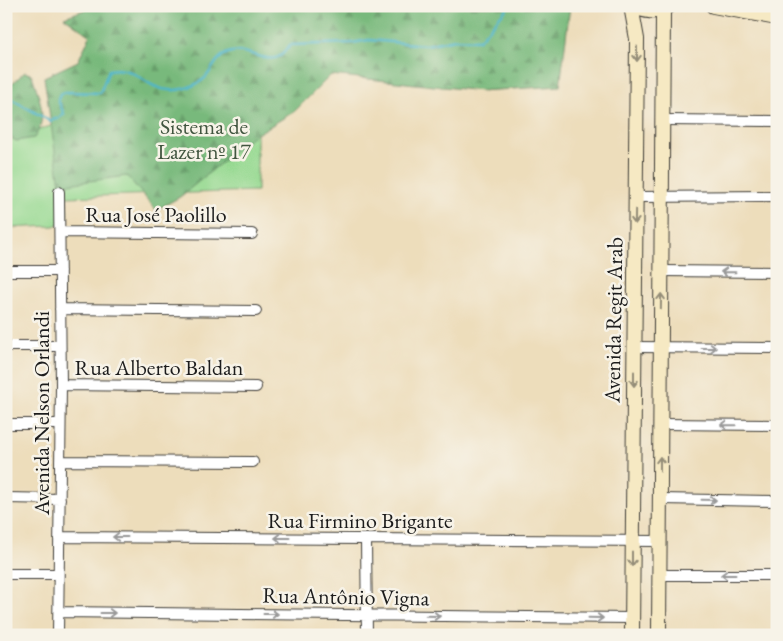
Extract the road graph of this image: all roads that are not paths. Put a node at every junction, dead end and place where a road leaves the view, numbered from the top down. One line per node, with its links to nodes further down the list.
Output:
1 (631, 6): 3 (main road); 10 (main road, Avenida Regit Arab, one-way to 10)
2 (713, 6): 4 (main road)
3 (666, 8): 5 (main road, Avenida Regit Arab)
4 (777, 18)
5 (662, 120): 6 (street); 8 (main road, Avenida Regit Arab)
6 (777, 121)
7 (59, 192): 11 (street, Avenida Nelson Orlandi)
8 (662, 196): 9 (street); 10 (street); 15 (main road, Avenida Regit Arab)
9 (777, 196)
10 (636, 197): 21 (main road, Avenida Regit Arab, one-way to 21)
11 (60, 232): 12 (street, Rua José Paolillo); 14 (street, Avenida Nelson Orlandi)
12 (252, 234)
13 (6, 271): 14 (street)
14 (60, 271): 17 (street, Avenida Nelson Orlandi)
15 (661, 271): 16 (street, one-way to 15); 22 (main road, Avenida Regit Arab, one-way to 15)
16 (777, 272)
17 (60, 309): 18 (street); 20 (street, Avenida Nelson Orlandi)
18 (256, 311)
19 (6, 346): 20 (street)
20 (60, 346): 24 (street, Avenida Nelson Orlandi)
21 (633, 348): 22 (street); 38 (main road, Avenida Regit Arab, one-way to 38)
22 (660, 348): 23 (street, one-way to 23); 28 (main road, Avenida Regit Arab)
23 (777, 348)
24 (61, 385): 25 (street, Rua Alberto Baldan); 27 (street, Avenida Nelson Orlandi)
25 (256, 386)
26 (6, 424): 27 (street)
27 (60, 424): 30 (street, Avenida Nelson Orlandi)
28 (660, 424): 29 (street, one-way to 28); 34 (main road, Avenida Regit Arab, one-way to 28)
29 (777, 425)
30 (60, 461): 31 (street); 33 (street, Avenida Nelson Orlandi)
31 (253, 462)
32 (6, 498): 33 (street)
33 (60, 499): 36 (street, Avenida Nelson Orlandi)
34 (660, 499): 35 (street, one-way to 35); 39 (main road, Avenida Regit Arab)
35 (777, 501)
36 (60, 537): 37 (street, Rua Firmino Brigante, one-way to 36); 41 (street, Avenida Nelson Orlandi)
37 (366, 539): 38 (street, Rua Firmino Brigante); 45 (street)
38 (632, 540): 39 (street, Rua Firmino Brigante); 46 (main road, Avenida Regit Arab, one-way to 46)
39 (659, 541): 42 (main road, Avenida Regit Arab)
40 (6, 574): 41 (street)
41 (58, 574): 44 (street, Avenida Nelson Orlandi)
42 (659, 575): 43 (street, one-way to 42); 50 (main road, Avenida Regit Arab)
43 (777, 575)
44 (59, 612): 45 (street, Rua Antônio Vigna, one-way to 45); 47 (street, Avenida Nelson Orlandi)
45 (367, 615): 46 (street, Rua Antônio Vigna, one-way to 46); 48 (street)
46 (632, 618): 49 (main road, Avenida Regit Arab)
47 (58, 635)
48 (367, 635)
49 (632, 635)
50 (659, 635)

